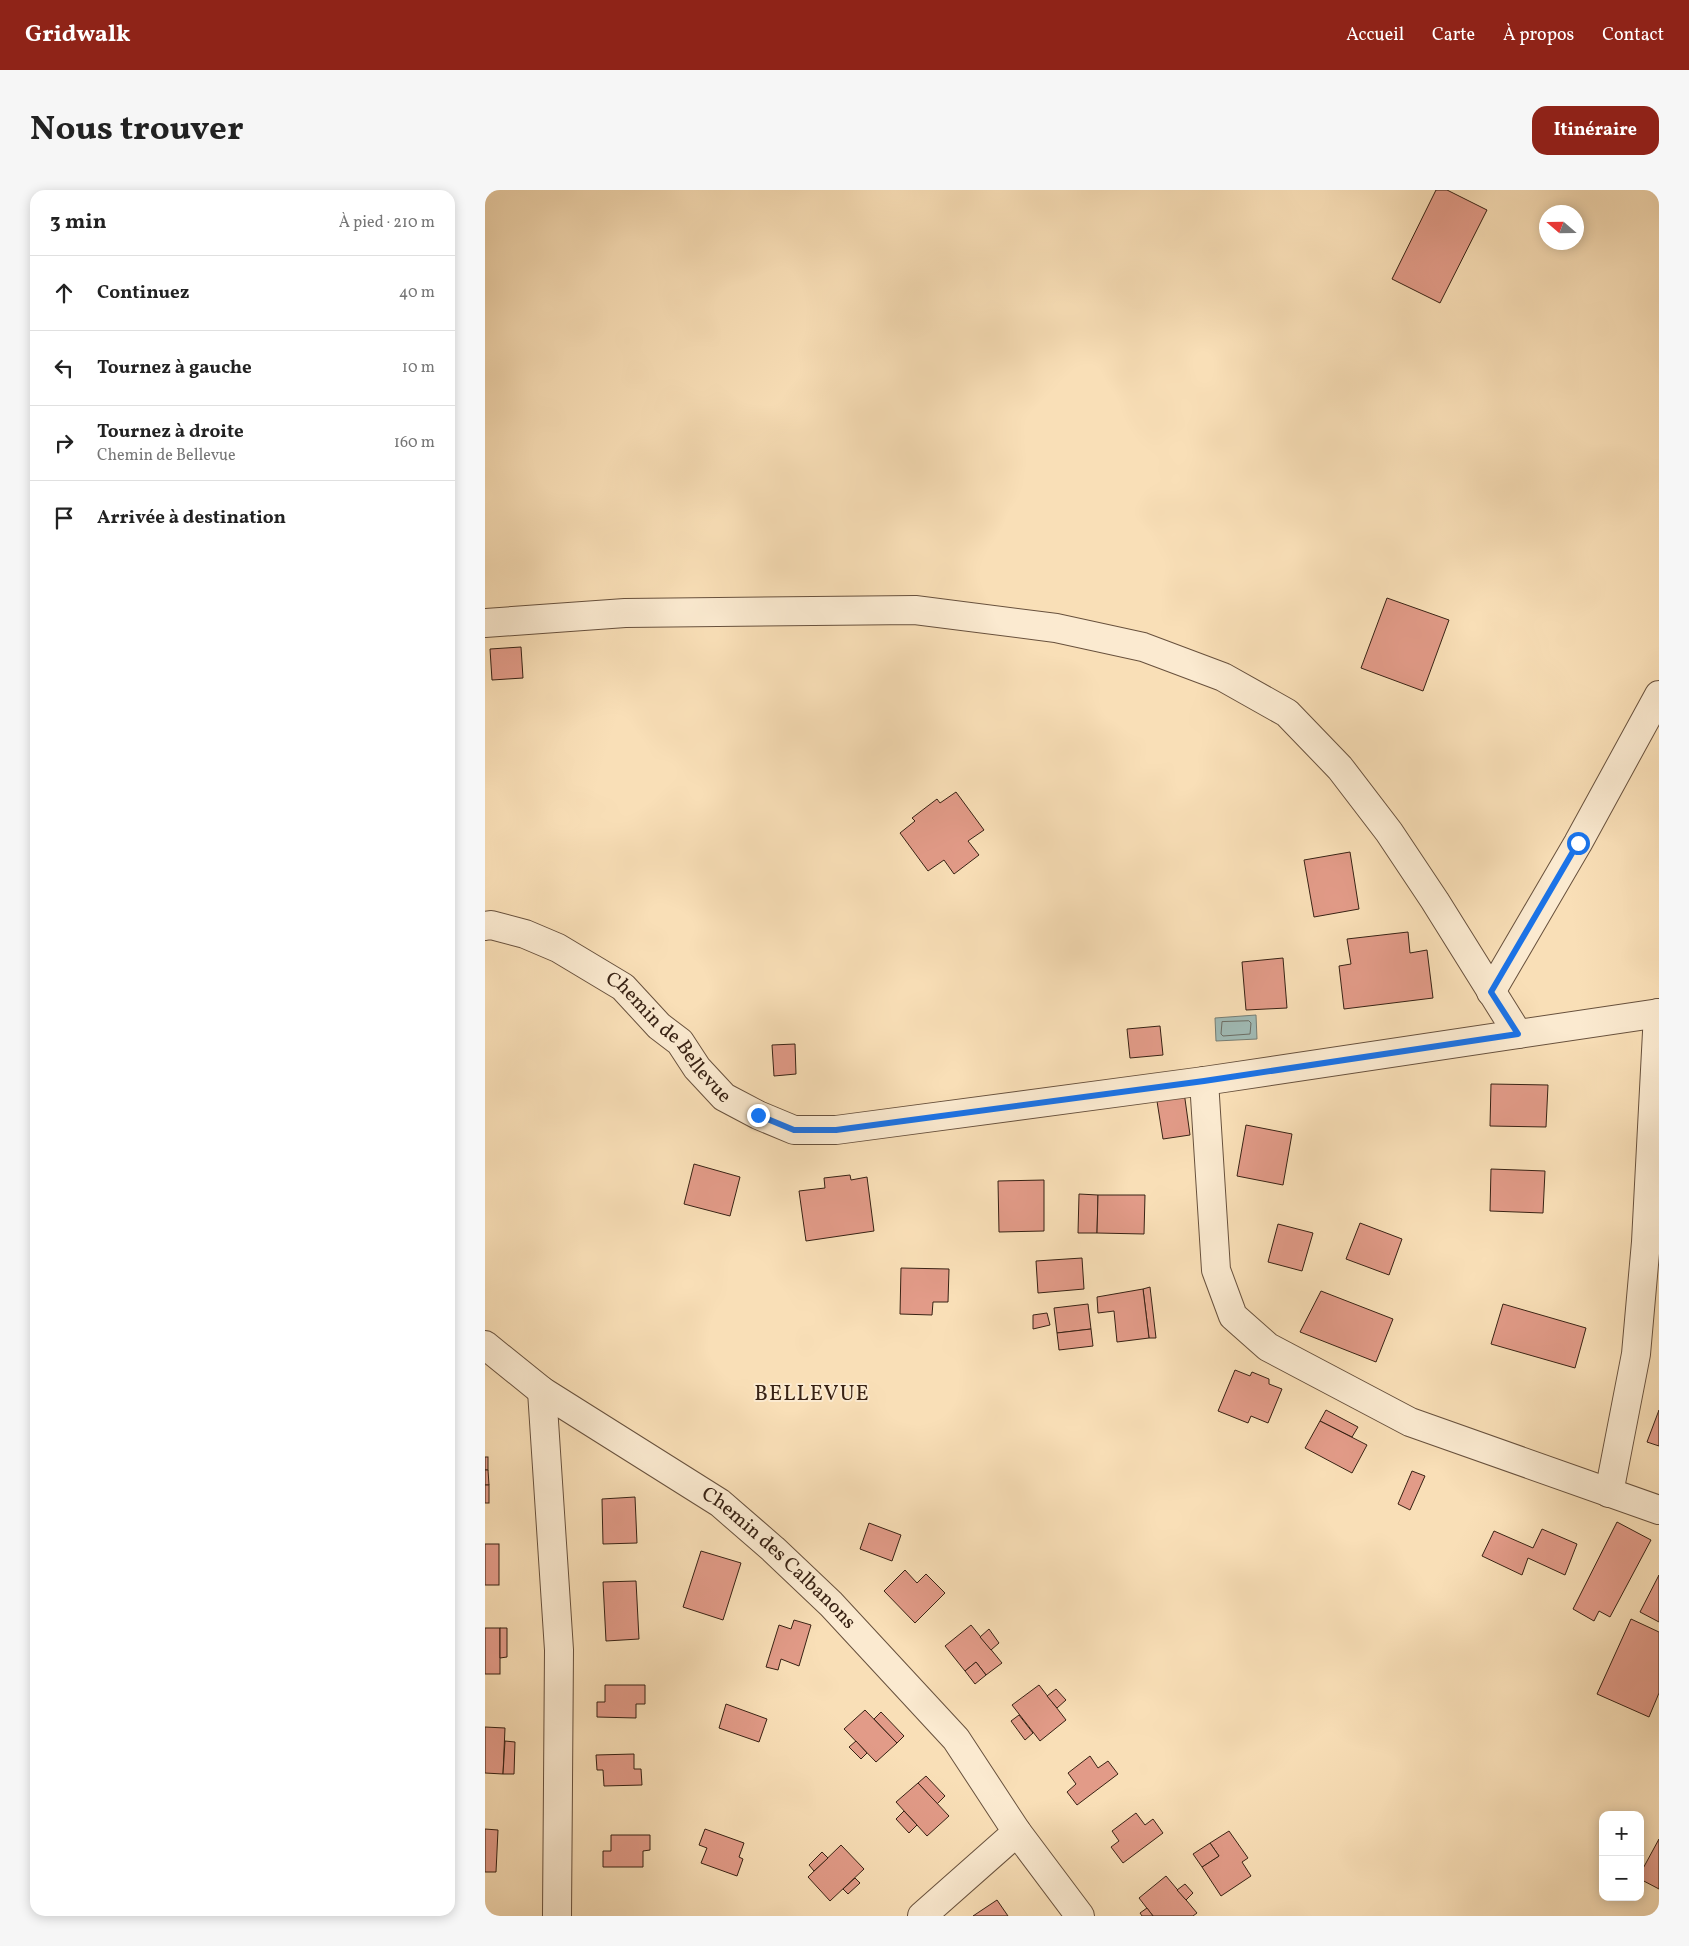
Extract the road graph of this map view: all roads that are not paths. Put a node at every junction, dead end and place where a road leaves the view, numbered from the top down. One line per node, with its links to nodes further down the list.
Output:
1 (485, 623): 4 (street)
2 (1659, 695): 4 (street)
3 (485, 926): 7 (street, Chemin de Bellevue)
4 (1491, 992): 6 (street)
5 (1659, 1013): 6 (street, Chemin de Bellevue); 10 (street)
6 (1518, 1034): 7 (street, Chemin de Bellevue)
7 (1204, 1081): 10 (street)
8 (485, 1345): 9 (street, Chemin des Calbanons)
9 (542, 1391): 12 (street, Chemin des Calbanons); 13 (street)
10 (1609, 1493): 11 (street)
11 (1659, 1510)
12 (1017, 1832): 14 (street); 15 (street, Chemin des Calbanons)
13 (557, 1916)
14 (922, 1916)
15 (1080, 1916)

